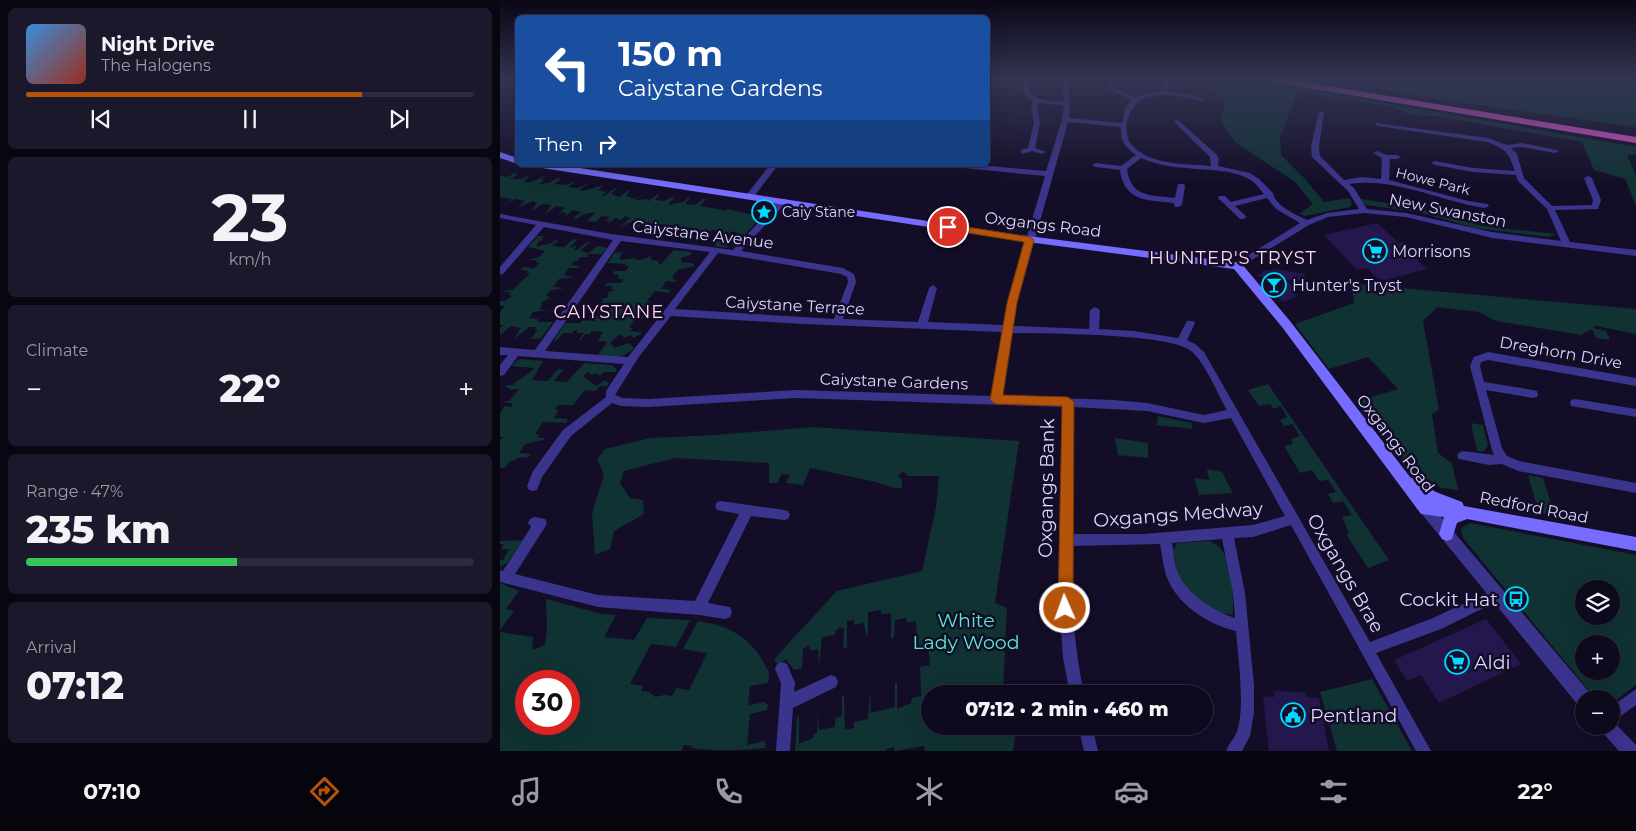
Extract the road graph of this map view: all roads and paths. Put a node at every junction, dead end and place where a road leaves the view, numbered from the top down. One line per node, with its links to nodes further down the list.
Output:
1 (1035, 114): 16 (street)
2 (1066, 114): 8 (street)
3 (1127, 114): 11 (street)
4 (1491, 114): 7 (highway)
5 (1492, 114): 7 (highway)
6 (1323, 115): 33 (street)
7 (1497, 115): 12 (highway); 13 (highway)
8 (1065, 120): 11 (street); 31 (street)
9 (1189, 124): 29 (street)
10 (1378, 124): 14 (street)
11 (1124, 125): 19 (street)
12 (1636, 133)
13 (1636, 141)
14 (1506, 146): 15 (street); 30 (street)
15 (1555, 151)
16 (1042, 152)
17 (1377, 154): 20 (street, Howe Park)
18 (500, 155): 22 (main road)
19 (1140, 155): 28 (street); 29 (street)
20 (1386, 157): 21 (street, Howe Park); 34 (street, Howe Park)
21 (1396, 157)
22 (515, 160)
23 (1435, 163): 30 (street)
24 (1096, 165): 28 (street)
25 (554, 167): 37 (main road, Oxgangs Road)
26 (772, 167): 37 (street)
27 (975, 167): 31 (street)
28 (1123, 168): 35 (street)
29 (1214, 168): 36 (street)
30 (1519, 173): 43 (street)
31 (1050, 174): 51 (street)
32 (1587, 181): 42 (street)
33 (1344, 182): 34 (street, Howe Park); 45 (street)
34 (1385, 182): 41 (street, Howe Park)
35 (1181, 186)
36 (1270, 195): 40 (street); 49 (street)
37 (750, 196): 39 (main road, Oxgangs Road)
38 (1222, 198): 40 (street)
39 (783, 201): 51 (main road, Oxgangs Road); 54 (street)
40 (1230, 205): 47 (street)
41 (1485, 206)
42 (1595, 207): 43 (street); 44 (street)
43 (1550, 208): 52 (street)
44 (1604, 210)
45 (1364, 211): 49 (street, New Swanston); 52 (street, New Swanston)
46 (500, 216): 48 (street, Caiystane Avenue)
47 (1243, 217)
48 (543, 223): 50 (street, Caiystane Avenue); 57 (street)
49 (1306, 223): 56 (street, New Swanston)
50 (619, 238): 53 (street, Caiystane Avenue); 69 (street)
51 (1030, 240): 56 (main road, Oxgangs Road); 64 (street)
52 (1567, 244): 55 (street, New Swanston)
53 (716, 250): 54 (street, Caiystane Avenue); 60 (street)
54 (735, 252): 61 (street, Caiystane Avenue)
55 (1636, 253)
56 (1237, 266): 83 (main road, Oxgangs Road)
57 (500, 272)
58 (933, 288): 63 (street)
59 (1094, 310): 65 (street)
60 (668, 312): 61 (street, Caiystane Terrace); 70 (street)
61 (837, 322): 63 (street, Caiystane Terrace)
62 (1190, 323): 66 (street)
63 (922, 326): 64 (street, Caiystane Terrace)
64 (1008, 329): 65 (street, Caiystane Terrace); 76 (street)
65 (1094, 333): 66 (street, Caiystane Terrace)
66 (1181, 342): 79 (street, Caiystane Terrace)
67 (500, 351): 68 (street)
68 (516, 352): 69 (street); 71 (street)
69 (537, 354): 70 (street)
70 (630, 361): 75 (street)
71 (500, 372)
72 (1636, 382): 73 (street, Dreghorn Drive)
73 (1481, 385): 74 (street); 82 (street, Dreghorn Drive)
74 (1533, 394)
75 (611, 398): 76 (street, Caiystane Gardens); 84 (street)
76 (996, 400): 77 (street, Caiystane Gardens)
77 (1068, 402): 79 (street, Caiystane Gardens); 96 (street, Oxgangs Bank)
78 (1574, 403): 80 (street)
79 (1235, 413): 91 (street, Oxgangs Brae)
80 (1636, 413)
81 (1463, 456): 82 (street)
82 (1503, 459): 85 (street)
83 (1401, 476): 87 (main road, Oxgangs Road); 89 (main road)
84 (533, 486)
85 (1636, 488)
86 (721, 506): 88 (street)
87 (1426, 509): 89 (main road, Redford Road); 94 (street)
88 (747, 511): 90 (street); 100 (street)
89 (1471, 513): 94 (main road); 97 (main road, Redford Road)
90 (784, 515)
91 (1294, 519): 93 (street, Oxgangs Medway); 103 (street, Oxgangs Brae)
92 (541, 523): 98 (street)
93 (1227, 533): 95 (street, Oxgangs Medway); 102 (street)
94 (1447, 534): 99 (street)
95 (1165, 538): 96 (street, Oxgangs Medway); 102 (street)
96 (1065, 540): 106 (street, Oxgangs Bank)
97 (1636, 544)
98 (503, 576): 100 (street)
99 (1497, 594): 103 (street); 107 (street)
100 (699, 608): 101 (street)
101 (725, 612)
102 (1242, 626): 115 (street)
103 (1368, 649): 116 (street, Oxgangs Brae)
104 (782, 669): 109 (street)
105 (831, 682): 109 (street)
106 (1076, 685)
107 (1577, 690)
108 (1636, 696): 110 (street)
109 (786, 704): 113 (street)
110 (1620, 709)
111 (1088, 735): 114 (street)
112 (1616, 735): 117 (street)
113 (783, 751)
114 (1092, 751)
115 (1233, 751)
116 (1424, 751)
117 (1630, 751)

